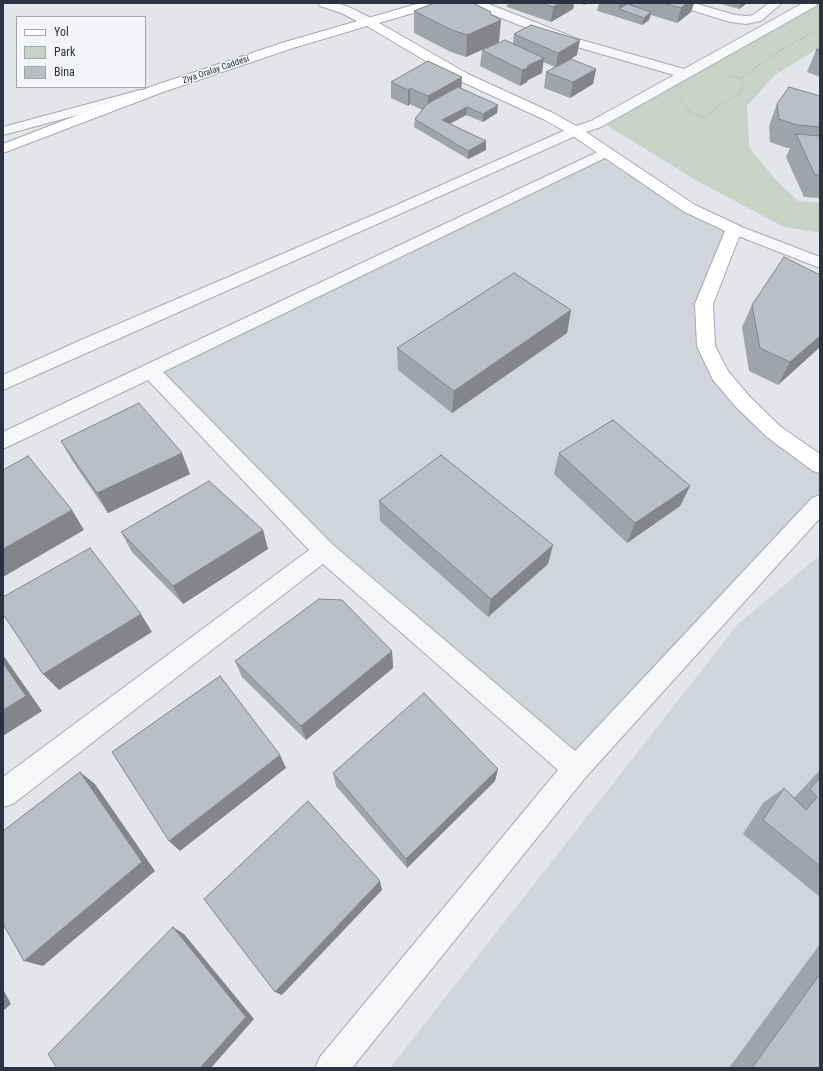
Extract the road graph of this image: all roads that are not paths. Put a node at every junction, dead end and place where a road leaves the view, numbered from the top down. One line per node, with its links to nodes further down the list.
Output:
1 (324, 3): 7 (street)
2 (433, 3): 7 (main road, Ziya Oralay Caddesi)
3 (475, 3): 8 (street)
4 (682, 3): 5 (street)
5 (776, 3)
6 (812, 3): 8 (street)
7 (368, 22): 9 (main road, Ziya Oralay Caddesi); 11 (main road)
8 (686, 74): 11 (street)
9 (158, 89): 10 (street); 12 (main road, Ziya Oralay Caddesi)
10 (3, 131)
11 (575, 131): 13 (main road); 18 (street)
12 (3, 149)
13 (606, 152): 14 (main road); 17 (street)
14 (734, 229): 15 (street); 16 (street); 20 (main road)
15 (820, 246)
16 (820, 263)
17 (150, 370): 19 (street); 22 (street)
18 (3, 383)
19 (3, 441)
20 (820, 465)
21 (820, 504): 23 (street)
22 (324, 551): 23 (street); 24 (street)
23 (576, 769): 25 (street)
24 (3, 794)
25 (331, 1068)

